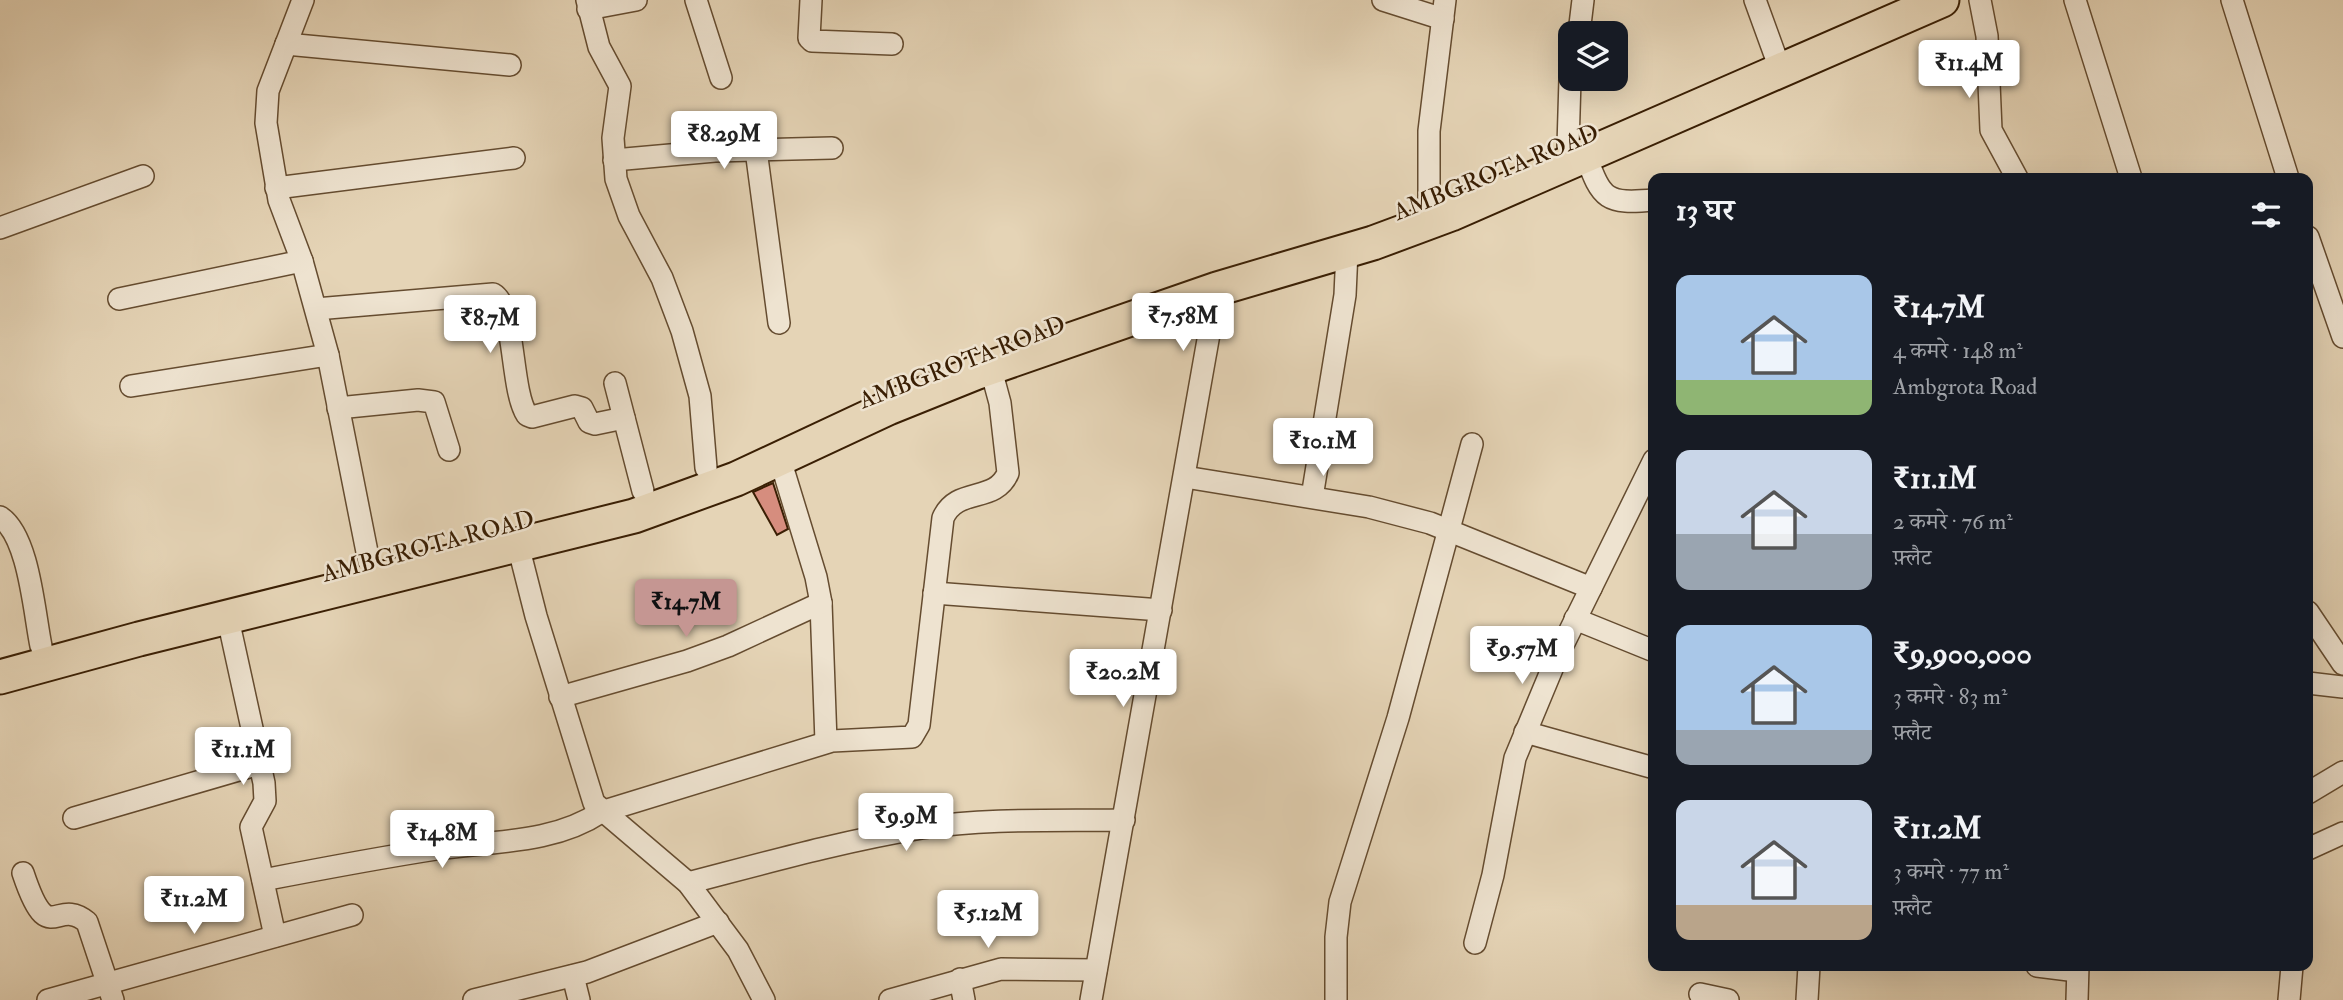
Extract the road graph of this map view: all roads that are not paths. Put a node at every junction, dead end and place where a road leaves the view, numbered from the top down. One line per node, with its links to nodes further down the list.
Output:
1 (303, 0): 16 (street)
2 (636, 0): 13 (street)
3 (696, 0): 20 (street)
4 (811, 0): 17 (street)
5 (1383, 0): 14 (street)
6 (1583, 0): 15 (street)
7 (1755, 0): 18 (street)
8 (1903, 0): 18 (main road, AMBGROTA ROAD)
9 (1942, 0): 24 (main road)
10 (1980, 0): 27 (street)
11 (2075, 0): 28 (street)
12 (2232, 0): 29 (street)
13 (587, 4): 26 (street)
14 (1444, 9): 33 (street)
15 (1580, 21)
16 (286, 44): 19 (street); 31 (street)
17 (892, 44)
18 (1775, 55): 24 (main road, AMBGROTA ROAD)
19 (510, 65)
20 (721, 78)
21 (1571, 91): 24 (street)
22 (832, 148): 23 (street)
23 (756, 150): 26 (street); 41 (street)
24 (1577, 151): 32 (street); 33 (main road, AMBGROTA ROAD); 35 (main road)
25 (514, 158): 31 (street)
26 (614, 160): 51 (street)
27 (2015, 173)
28 (2129, 173)
29 (2286, 173)
30 (143, 177): 34 (street)
31 (276, 188): 37 (street)
32 (1648, 200)
33 (1429, 201): 51 (main road, AMBGROTA ROAD)
34 (0, 228)
35 (1348, 251): 38 (main road); 56 (street)
36 (2313, 251): 42 (street)
37 (302, 261): 39 (street); 40 (street)
38 (1215, 298): 44 (street); 54 (street); 72 (main road)
39 (120, 299)
40 (316, 309): 43 (street); 48 (street)
41 (779, 323)
42 (2343, 337)
43 (328, 355): 46 (street); 47 (street)
44 (993, 377): 52 (street); 62 (street)
45 (615, 383): 48 (street)
46 (131, 386)
47 (338, 408): 50 (street); 60 (street)
48 (624, 418): 55 (street)
49 (1472, 444): 58 (street)
50 (449, 450)
51 (706, 468): 55 (main road, AMBGROTA ROAD)
52 (783, 469): 59 (street); 63 (street)
53 (1648, 472): 61 (street)
54 (1185, 477): 56 (street); 64 (street)
55 (643, 491): 60 (main road, AMBGROTA ROAD)
56 (1312, 497): 58 (street)
57 (0, 517): 68 (street)
58 (1450, 529): 61 (street); 109 (street)
59 (521, 557): 67 (street); 76 (street)
60 (369, 562): 68 (main road, AMBGROTA ROAD)
61 (1591, 588): 66 (street)
62 (934, 593): 64 (street); 78 (street)
63 (821, 603): 76 (street); 78 (street)
64 (1161, 610): 85 (street)
65 (2313, 619): 71 (street)
66 (1575, 620): 69 (street); 77 (street)
67 (230, 628): 75 (street); 79 (street)
68 (41, 646): 70 (main road, AMBGROTA ROAD)
69 (1648, 649)
70 (0, 658)
71 (2343, 664)
72 (0, 677)
73 (2313, 684): 74 (street)
74 (2343, 687)
75 (0, 688)
76 (560, 697): 83 (street)
77 (1525, 732): 80 (street); 94 (street)
78 (826, 743): 83 (street)
79 (259, 764): 84 (street); 89 (street)
80 (1648, 766)
81 (2343, 772): 82 (street)
82 (2313, 790)
83 (601, 812): 89 (street); 90 (street)
84 (74, 818)
85 (1124, 820): 90 (street); 95 (street)
86 (2343, 833): 87 (street)
87 (2313, 847)
88 (23, 873): 101 (street)
89 (263, 880): 93 (street)
90 (688, 883): 92 (street)
91 (352, 915): 93 (street)
92 (718, 922): 99 (street); 106 (street)
93 (275, 936): 101 (street)
94 (1475, 943)
95 (1096, 970): 100 (street); 108 (street)
96 (1808, 971): 111 (street)
97 (2078, 971): 112 (street)
98 (2292, 971): 113 (street)
99 (573, 976): 104 (street); 105 (street)
100 (962, 990): 107 (street)
101 (110, 991): 103 (street)
102 (1700, 994): 110 (street)
103 (48, 1000)
104 (474, 1000)
105 (579, 1000)
106 (764, 1000)
107 (890, 1000)
108 (1091, 1000)
109 (1336, 1000)
110 (1728, 1000)
111 (1808, 1000)
112 (2077, 1000)
113 (2289, 1000)

